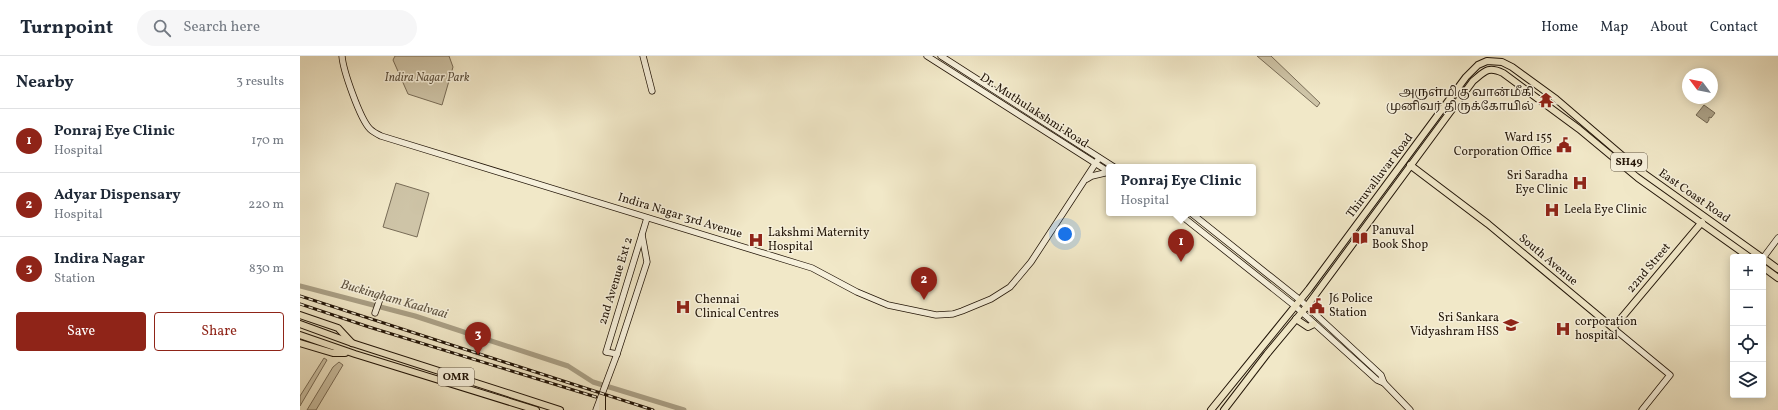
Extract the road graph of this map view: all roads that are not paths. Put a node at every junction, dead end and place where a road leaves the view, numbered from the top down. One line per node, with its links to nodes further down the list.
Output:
1 (342, 56): 18 (street, Indira Nagar 3rd Avenue)
2 (643, 56): 6 (street)
3 (927, 56): 8 (street, Dr. Muthulakshmi Road)
4 (941, 56): 7 (street, Dr. Muthulakshmi Road)
5 (1502, 62): 14 (main road, East Coast Road / SH49); 30 (main road, Thiruvalluvar Road / SH49)
6 (652, 91)
7 (1099, 158): 8 (street, Indira Nagar 3rd Avenue); 9 (street, Dr. Muthulakshmi Road)
8 (1096, 163): 11 (street, Dr. Muthulakshmi Road); 13 (street, Indira Nagar 3rd Avenue)
9 (1109, 164)
10 (1410, 165): 15 (main road, Thiruvalluvar Road / SH49); 32 (main road, SH49); 39 (main road, South Avenue)
11 (1106, 170)
12 (1106, 173): 13 (street)
13 (1084, 182): 18 (street, Indira Nagar 3rd Avenue)
14 (1682, 202): 15 (main road); 23 (main road, East Coast Road / SH49)
15 (1678, 207): 19 (main road, Thiruvalluvar Road / SH49)
16 (1182, 216): 31 (street)
17 (1195, 216): 30 (street)
18 (647, 218): 20 (street, 2nd Avenue Ext 2)
19 (1702, 222): 22 (main road, East Coast Road / SH49); 39 (main road, 22nd Street)
20 (642, 235): 44 (street); 44 (street, 2nd Avenue Ext 2)
21 (1778, 238): 24 (street)
22 (1745, 254)
23 (1756, 254)
24 (1765, 254)
25 (1766, 261): 27 (main road, East Coast Road / SH49)
26 (1766, 269): 28 (main road)
27 (1778, 269)
28 (1778, 278)
29 (380, 298): 33 (street)
30 (1300, 300): 31 (main road, Thiruvalluvar Road / SH49); 32 (street)
31 (1295, 306): 34 (street); 51 (main road, Thiruvalluvar Road / SH49)
32 (1307, 306): 34 (main road, SH49); 45 (street)
33 (375, 312)
34 (1301, 312): 36 (main road, SH49); 38 (street)
35 (300, 315): 42 (main road)
36 (1296, 318): 38 (main road); 52 (main road)
37 (300, 324): 42 (main road, OMR)
38 (1314, 324): 45 (street)
39 (1613, 328): 54 (street, South Avenue)
40 (300, 335): 43 (main road, OMR)
41 (300, 343): 43 (main road)
42 (352, 343): 48 (main road, OMR)
43 (355, 354): 47 (main road, OMR)
44 (617, 354): 46 (street)
45 (1384, 383): 53 (street)
46 (602, 395): 49 (street); 50 (main road)
47 (536, 410)
48 (560, 410)
49 (596, 410)
50 (602, 410)
51 (1211, 410)
52 (1224, 410)
53 (1410, 410)
54 (1642, 410)

